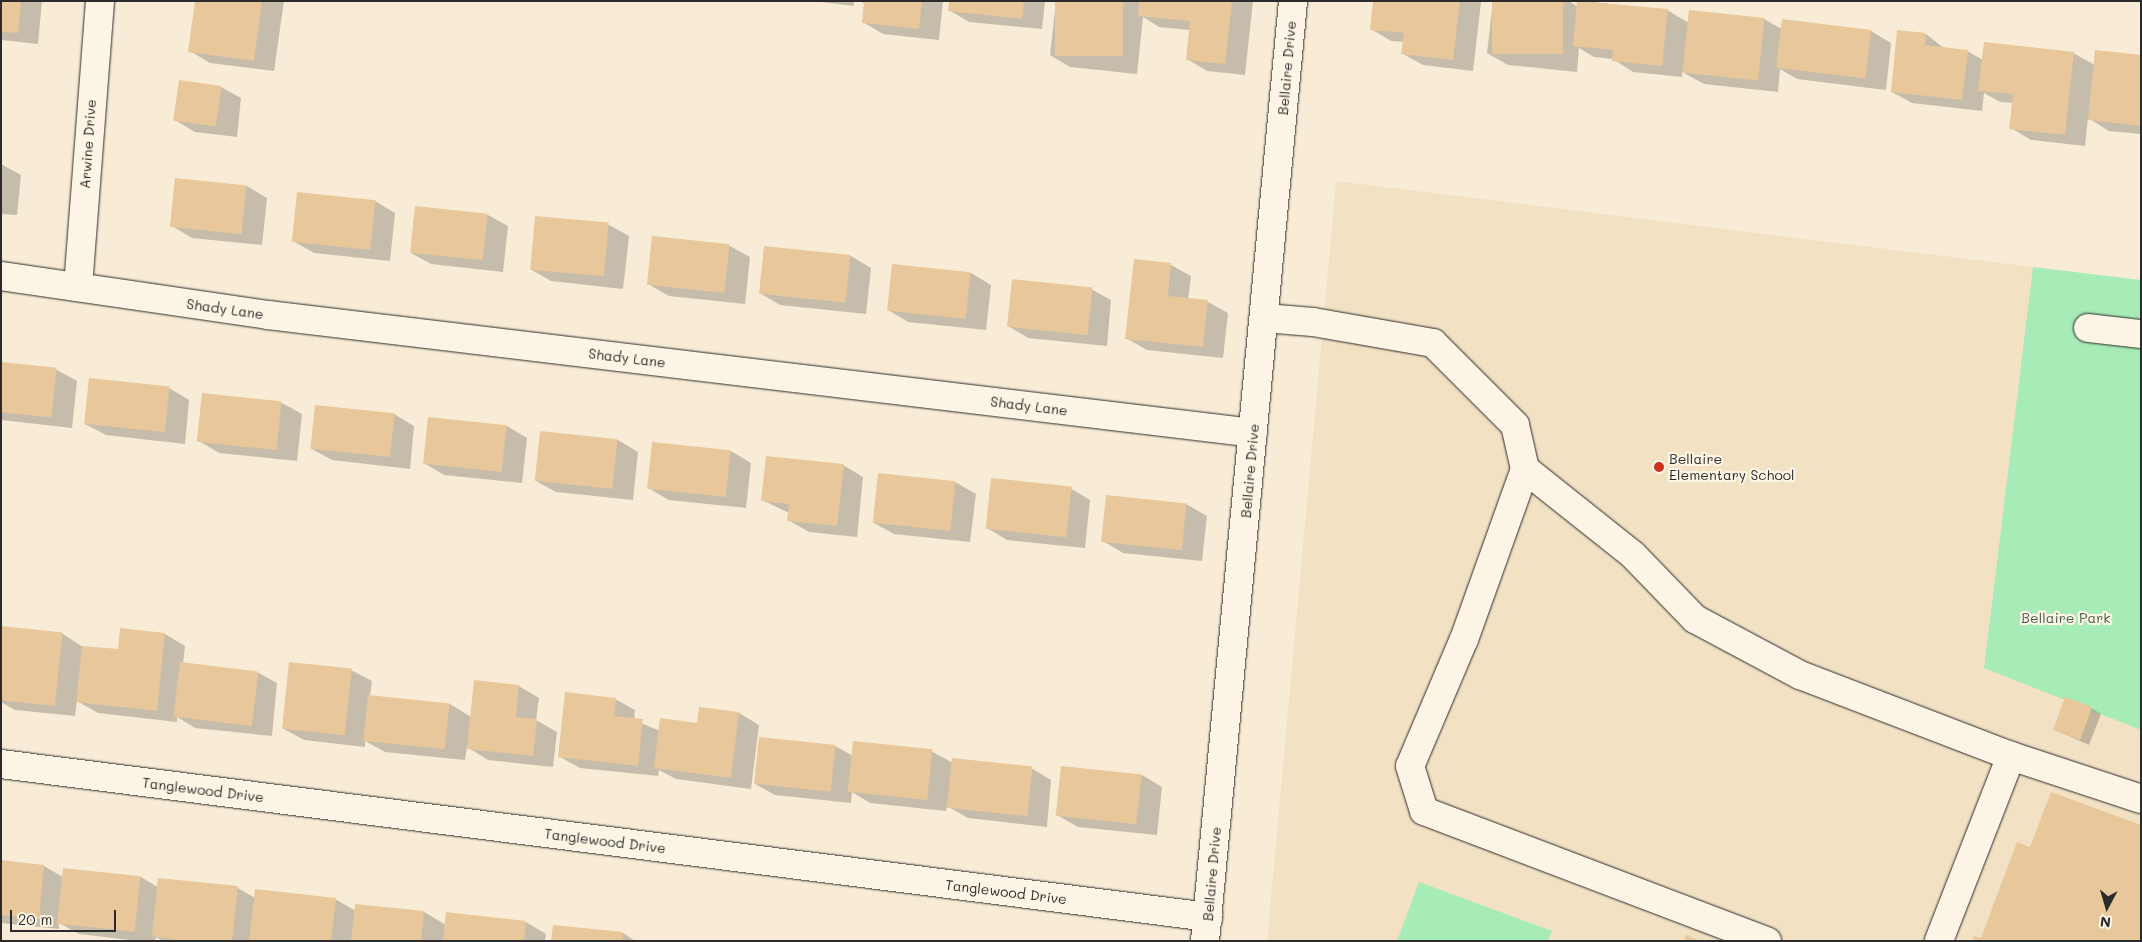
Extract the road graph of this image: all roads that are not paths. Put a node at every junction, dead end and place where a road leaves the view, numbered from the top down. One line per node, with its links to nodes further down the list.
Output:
1 (100, 1): 4 (street, Arwine Drive)
2 (1293, 1): 5 (street, Bellaire Drive)
3 (1, 276): 4 (street, Shady Lane)
4 (78, 287): 8 (street, Shady Lane)
5 (1264, 318): 8 (street, Bellaire Drive); 9 (street)
6 (2088, 328): 7 (street)
7 (2141, 334)
8 (1253, 433): 13 (street, Bellaire Drive)
9 (1525, 469): 10 (street); 14 (street)
10 (2012, 756): 12 (street); 15 (street)
11 (1, 764): 13 (street, Tanglewood Drive)
12 (2141, 799)
13 (1207, 929)
14 (1767, 941)
15 (1939, 941)

